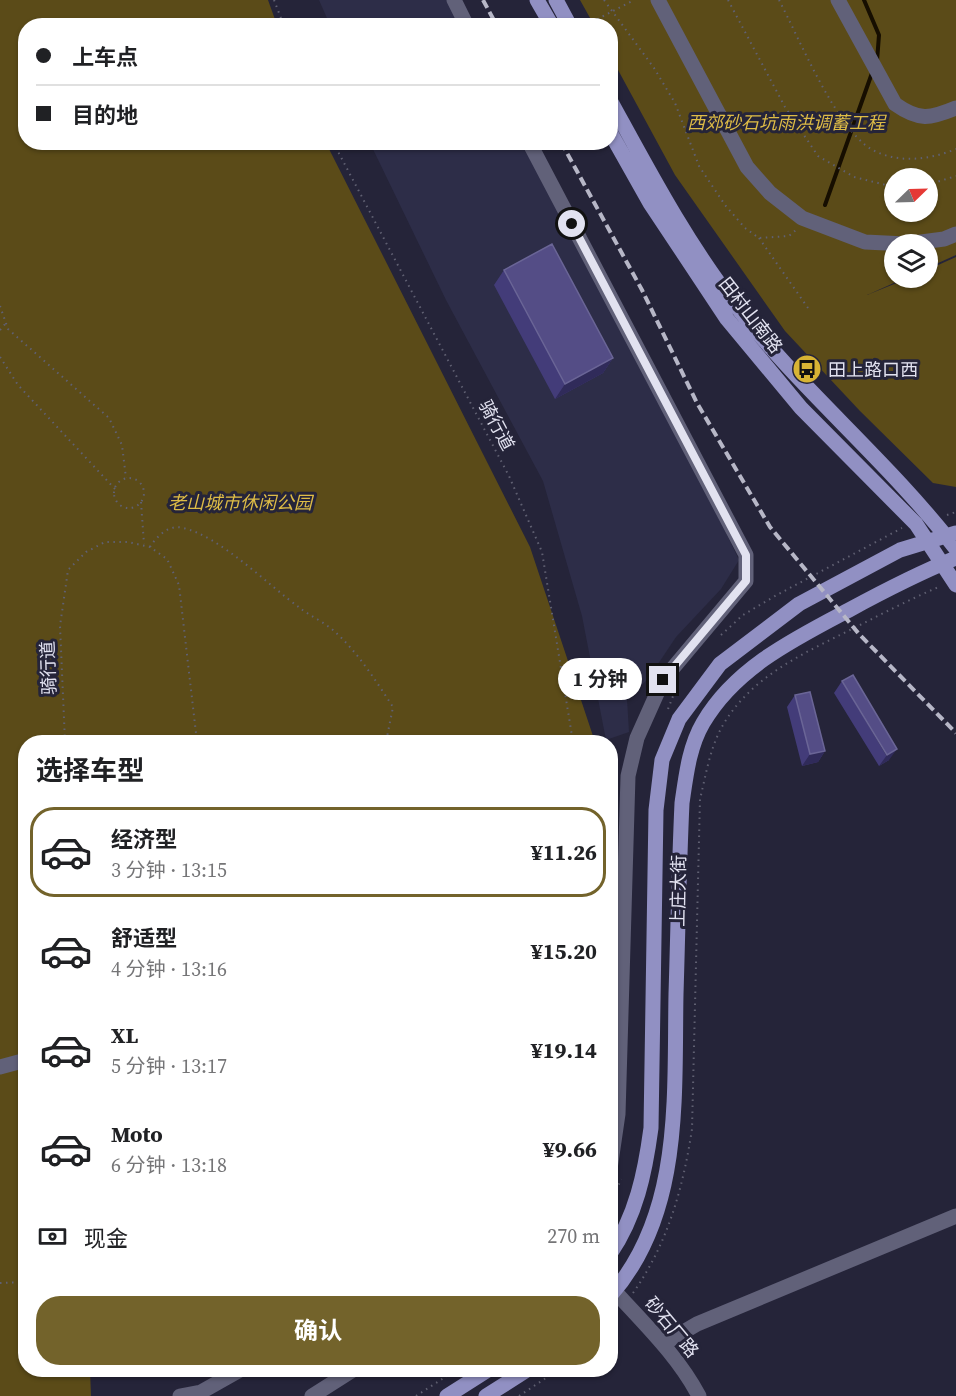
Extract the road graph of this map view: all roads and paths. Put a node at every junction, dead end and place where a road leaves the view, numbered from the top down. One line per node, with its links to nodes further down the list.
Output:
1 (274, 0): 12 (path)
2 (453, 0): 13 (street)
3 (537, 0): 14 (main road)
4 (556, 0): 15 (main road)
5 (604, 0): 11 (path)
6 (634, 0): 11 (path)
7 (658, 0): 28 (street)
8 (728, 0): 27 (path)
9 (779, 0): 22 (path)
10 (838, 0): 19 (street)
11 (610, 12): 16 (path); 17 (path)
12 (281, 18)
13 (463, 18)
14 (547, 18)
15 (566, 18)
16 (598, 18)
17 (615, 18)
18 (618, 22): 30 (path)
19 (956, 108)
20 (618, 115): 40 (main road, 田村山南路)
21 (618, 146): 41 (main road, 田村山南路)
22 (956, 149)
23 (337, 150): 54 (path, 骑行道)
24 (533, 150): 57 (street)
25 (956, 176): 26 (path)
26 (938, 182)
27 (884, 184)
28 (802, 218): 29 (street); 30 (path)
29 (956, 234)
30 (759, 238): 32 (path)
31 (0, 306): 33 (path)
32 (808, 308)
33 (6, 323): 34 (path); 36 (path)
34 (0, 330)
35 (0, 357): 37 (path)
36 (126, 478): 37 (path); 38 (path)
37 (115, 489): 38 (path)
38 (141, 502): 44 (path)
39 (956, 512): 40 (path)
40 (932, 519): 42 (main road, 田村山南路)
41 (916, 524): 43 (main road, 田村山南路); 48 (path)
42 (953, 540): 43 (main road, 上庄大街)
43 (929, 543): 46 (main road, 田村山南路); 59 (main road, 上庄大街)
44 (144, 546): 45 (path, 骑行道); 51 (path, 骑行道)
45 (150, 547): 52 (path); 53 (path)
46 (950, 561): 47 (main road, 田村山南路); 60 (main road, 上庄大街)
47 (954, 583): 64 (path, 上庄大街)
48 (718, 637)
49 (678, 683): 50 (path)
50 (665, 716)
51 (64, 735)
52 (196, 735)
53 (387, 735)
54 (572, 735)
55 (18, 1062): 56 (street)
56 (0, 1067)
57 (618, 1114)
58 (956, 1216): 66 (street)
59 (618, 1238)
60 (618, 1281)
61 (18, 1282): 62 (path)
62 (0, 1283)
63 (618, 1296): 64 (street, 砂石厂路)
64 (626, 1303): 65 (path, 上庄大街); 66 (street, 砂石厂路)
65 (618, 1312)
66 (663, 1344): 80 (street, 砂石厂路)
67 (228, 1377): 73 (street)
68 (342, 1377): 75 (street)
69 (445, 1377): 76 (path)
70 (477, 1377): 77 (main road)
71 (516, 1377): 78 (main road)
72 (548, 1377): 79 (path)
73 (200, 1394): 74 (street)
74 (180, 1396)
75 (312, 1396)
76 (416, 1396)
77 (447, 1396)
78 (486, 1396)
79 (519, 1396)
80 (699, 1396)

